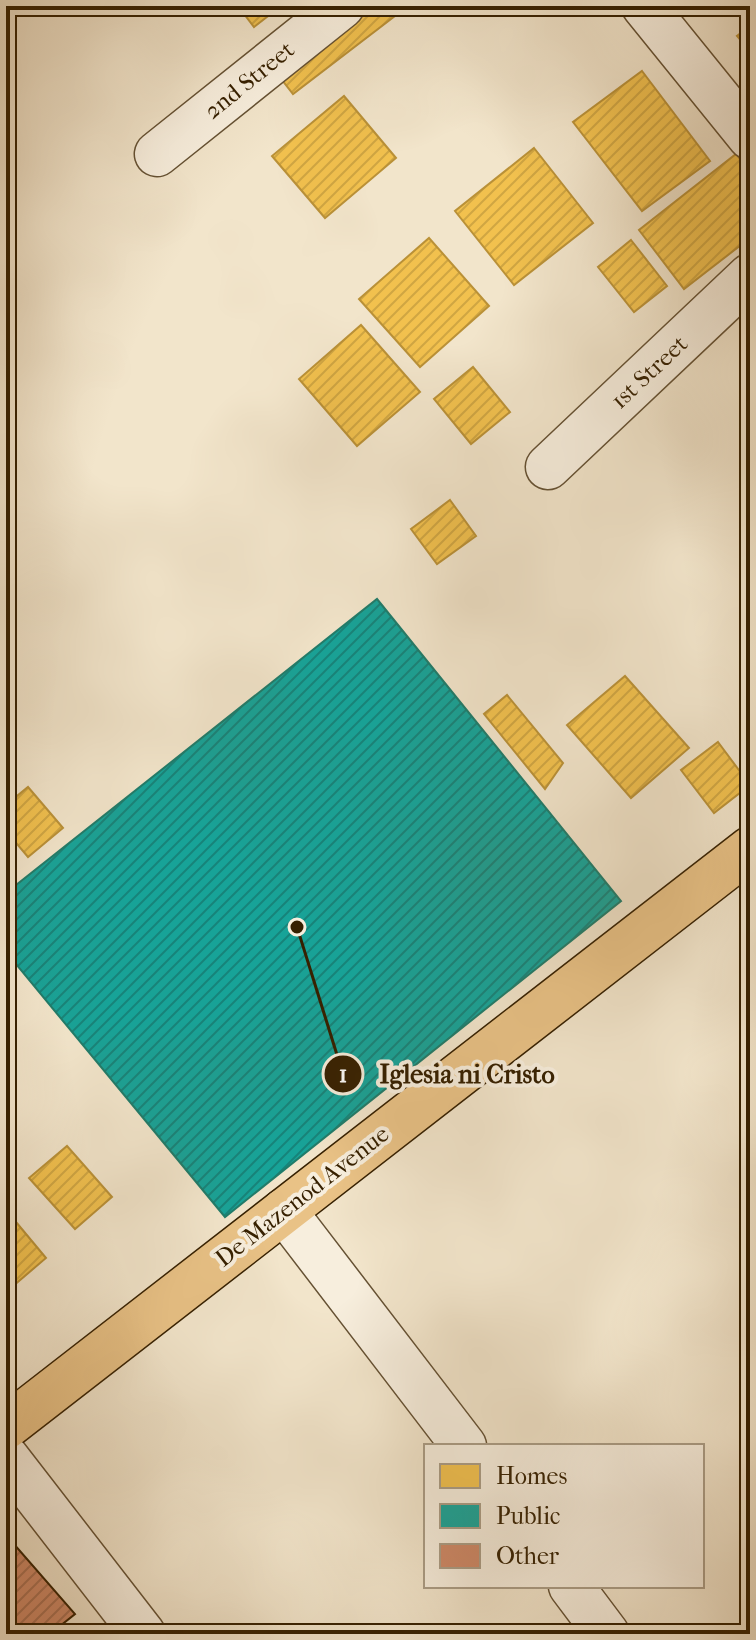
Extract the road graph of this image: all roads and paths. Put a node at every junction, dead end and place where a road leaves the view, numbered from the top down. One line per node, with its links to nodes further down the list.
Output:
1 (342, 6): 4 (street, 2nd Street)
2 (644, 6): 3 (street)
3 (750, 137)
4 (157, 154)
5 (750, 276): 6 (street, 1st Street)
6 (548, 467)
7 (750, 849): 8 (main road, De Mazenod Avenue)
8 (284, 1211): 9 (main road, De Mazenod Avenue); 10 (street)
9 (6, 1427)
10 (462, 1444)
11 (6, 1457): 13 (street)
12 (572, 1588): 14 (street)
13 (143, 1634)
14 (607, 1634)

